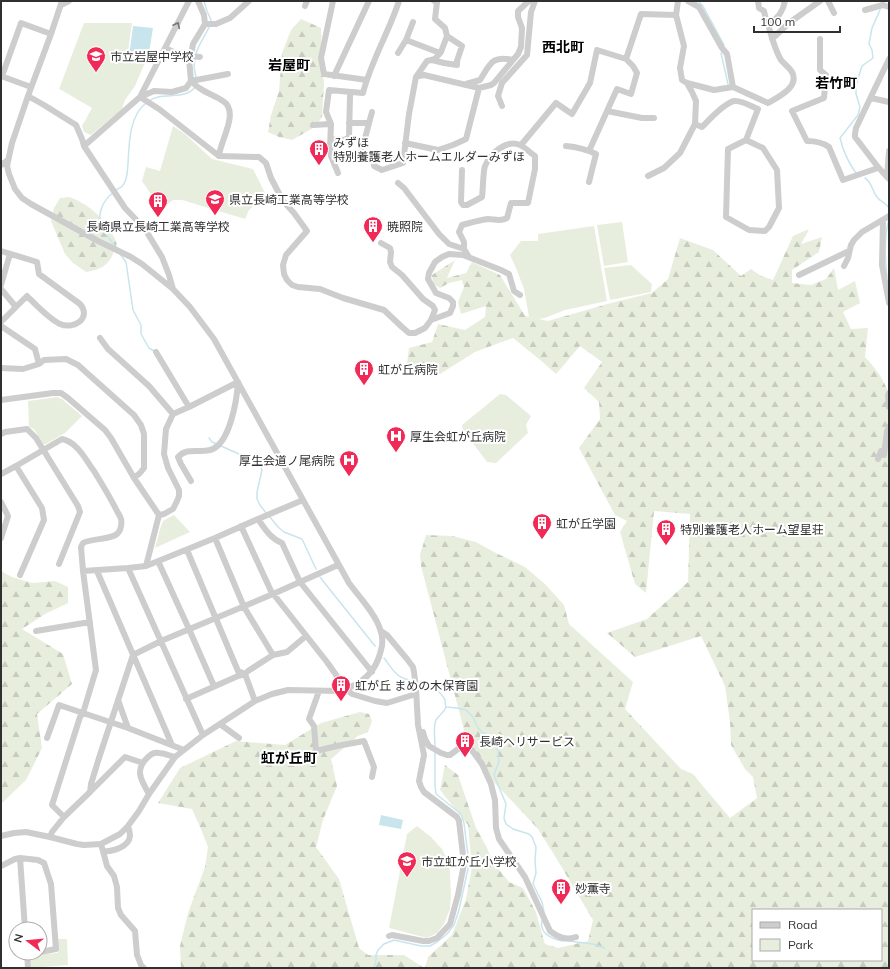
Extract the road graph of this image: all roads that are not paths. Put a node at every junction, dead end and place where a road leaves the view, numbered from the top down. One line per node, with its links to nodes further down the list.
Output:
1 (69, 1): 17 (street)
2 (189, 1): 30 (street, one-way to 2)
3 (198, 1): 24 (street)
4 (250, 1): 24 (street)
5 (333, 1): 41 (street)
6 (369, 1): 41 (street)
7 (399, 1): 43 (street)
8 (434, 1): 26 (street)
9 (529, 1): 38 (street)
10 (535, 1): 55 (street)
11 (678, 1): 21 (street)
12 (688, 1): 48 (street)
13 (758, 1): 23 (street)
14 (785, 1): 23 (street)
15 (820, 1): 27 (street)
16 (828, 1): 20 (street)
17 (61, 3): 25 (street)
18 (889, 7): 19 (street)
19 (865, 10)
20 (834, 13)
21 (676, 15): 35 (street); 45 (street)
22 (413, 22): 29 (street)
23 (770, 23): 27 (street)
24 (205, 24): 33 (street)
25 (51, 34): 40 (street); 47 (street)
26 (447, 36): 32 (street); 37 (street)
27 (772, 39): 48 (street)
28 (820, 39): 77 (street)
29 (406, 40): 31 (street); 32 (street)
30 (165, 48): 33 (street); 52 (street)
31 (398, 53)
32 (440, 53): 37 (street)
33 (190, 57): 34 (street); 44 (street)
34 (200, 57)
35 (626, 59): 56 (street); 67 (street)
36 (889, 59): 53 (street)
37 (432, 60): 42 (street)
38 (512, 60): 46 (street); 49 (street)
39 (228, 74): 44 (street)
40 (2, 76): 47 (street)
41 (334, 76): 43 (street)
42 (416, 77): 46 (street); 66 (street)
43 (367, 80): 61 (street)
44 (191, 81): 52 (street); 72 (street)
45 (687, 83): 48 (street); 62 (street)
46 (465, 84): 49 (street)
47 (31, 87): 50 (street)
48 (733, 87)
49 (480, 88): 66 (street)
50 (28, 96): 68 (street); 74 (street)
51 (350, 96): 59 (street)
52 (142, 98): 68 (street); 72 (street)
53 (871, 98): 54 (street); 77 (street)
54 (889, 102)
55 (502, 106)
56 (607, 111): 58 (street); 70 (street)
57 (372, 112): 60 (street)
58 (654, 118)
59 (349, 123): 60 (street); 64 (street)
60 (369, 123): 73 (street)
61 (331, 124): 63 (street); 64 (street)
62 (695, 124): 65 (street); 80 (street)
63 (313, 125)
64 (331, 139): 79 (street)
65 (746, 140): 65 (street)
66 (406, 143): 75 (street)
67 (521, 145): 78 (street); 87 (street)
68 (84, 146): 96 (street)
69 (566, 146): 70 (street)
70 (589, 151): 83 (street)
71 (889, 151): 81 (street)
72 (219, 156): 100 (street)
73 (360, 157)
74 (8, 160): 76 (street); 96 (street)
75 (374, 161)
76 (1, 165)
77 (878, 167): 81 (street)
78 (462, 170)
79 (338, 173)
80 (648, 176)
81 (888, 178)
82 (398, 182): 87 (street)
83 (589, 182)
84 (889, 216): 85 (street)
85 (883, 220): 89 (street); 98 (street)
86 (381, 243): 100 (street)
87 (464, 249): 91 (street)
88 (1, 251): 90 (street)
89 (849, 251): 92 (street); 93 (street)
90 (10, 254): 94 (street); 99 (street)
91 (469, 257): 97 (street); 100 (street)
92 (844, 266)
93 (800, 274)
94 (1, 285)
95 (1, 289): 99 (street)
96 (173, 289): 107 (street)
97 (520, 295)
98 (889, 303)
99 (16, 307): 101 (street)
100 (431, 320)
101 (1, 322)
102 (1, 326): 105 (street)
103 (100, 338): 112 (street)
104 (156, 352): 110 (street)
105 (39, 364): 106 (street); 119 (street)
106 (1, 368)
107 (238, 382): 110 (street); 120 (street); 121 (street)
108 (889, 393): 111 (street)
109 (1, 400): 119 (street)
110 (189, 407): 112 (street)
111 (889, 407)
112 (173, 414): 123 (street)
113 (889, 426): 116 (street)
114 (1, 434): 115 (street)
115 (44, 450): 117 (street); 130 (street); 134 (street)
116 (878, 459)
117 (16, 466): 118 (street); 136 (street)
118 (1, 474)
119 (134, 478): 123 (street)
120 (191, 481)
121 (303, 500): 124 (street); 131 (street)
122 (1, 502): 126 (street)
123 (159, 515): 132 (street)
124 (261, 518): 125 (street); 137 (street)
125 (241, 526): 127 (street); 138 (street)
126 (2, 533)
127 (215, 538): 128 (street); 139 (street)
128 (187, 550): 129 (street); 140 (street)
129 (158, 561): 132 (street); 142 (street)
130 (59, 564)
131 (338, 565): 137 (street); 143 (street)
132 (146, 566): 133 (street)
133 (128, 568): 135 (street); 146 (street)
134 (83, 571): 135 (street); 141 (street)
135 (96, 571): 147 (street)
136 (20, 575)
137 (300, 582): 138 (street); 149 (street)
138 (274, 594): 139 (street); 145 (street)
139 (244, 607): 140 (street); 148 (street)
140 (216, 618): 142 (street); 150 (street)
141 (90, 622): 144 (street); 158 (street)
142 (189, 629): 146 (street); 151 (street)
143 (381, 630): 149 (street); 154 (street)
144 (36, 631)
145 (306, 636): 148 (street); 152 (street)
146 (161, 641): 147 (street); 155 (street)
147 (133, 655): 156 (street); 166 (street)
148 (273, 655): 150 (street)
149 (372, 672): 152 (street)
150 (245, 674): 151 (street); 157 (street)
151 (214, 686): 155 (street)
152 (346, 689): 153 (street); 154 (street)
153 (319, 691): 157 (street); 170 (street)
154 (416, 694): 161 (street)
155 (186, 699): 163 (street)
156 (118, 700): 159 (street); 162 (street)
157 (255, 701): 160 (street)
158 (83, 713): 159 (street); 164 (street); 173 (street)
159 (111, 722): 162 (street); 171 (street)
160 (220, 724): 163 (street); 165 (street)
161 (418, 725): 182 (street); 183 (street)
162 (128, 728): 166 (street)
163 (203, 735): 167 (street)
164 (47, 738)
165 (239, 738)
166 (172, 745): 167 (street)
167 (184, 750): 168 (street)
168 (175, 757): 169 (street); 172 (street)
169 (143, 763): 171 (street); 172 (street)
170 (372, 777)
171 (90, 792): 173 (street)
172 (149, 794): 174 (street)
173 (64, 817): 176 (street)
174 (128, 826): 177 (street); 178 (street)
175 (1, 836): 176 (street)
176 (50, 837): 177 (street)
177 (101, 844): 178 (street)
178 (104, 851): 185 (street)
179 (20, 858): 180 (street); 181 (street); 184 (street)
180 (1, 866)
181 (24, 921)
182 (389, 936)
183 (576, 937)
184 (48, 951)
185 (144, 968)

